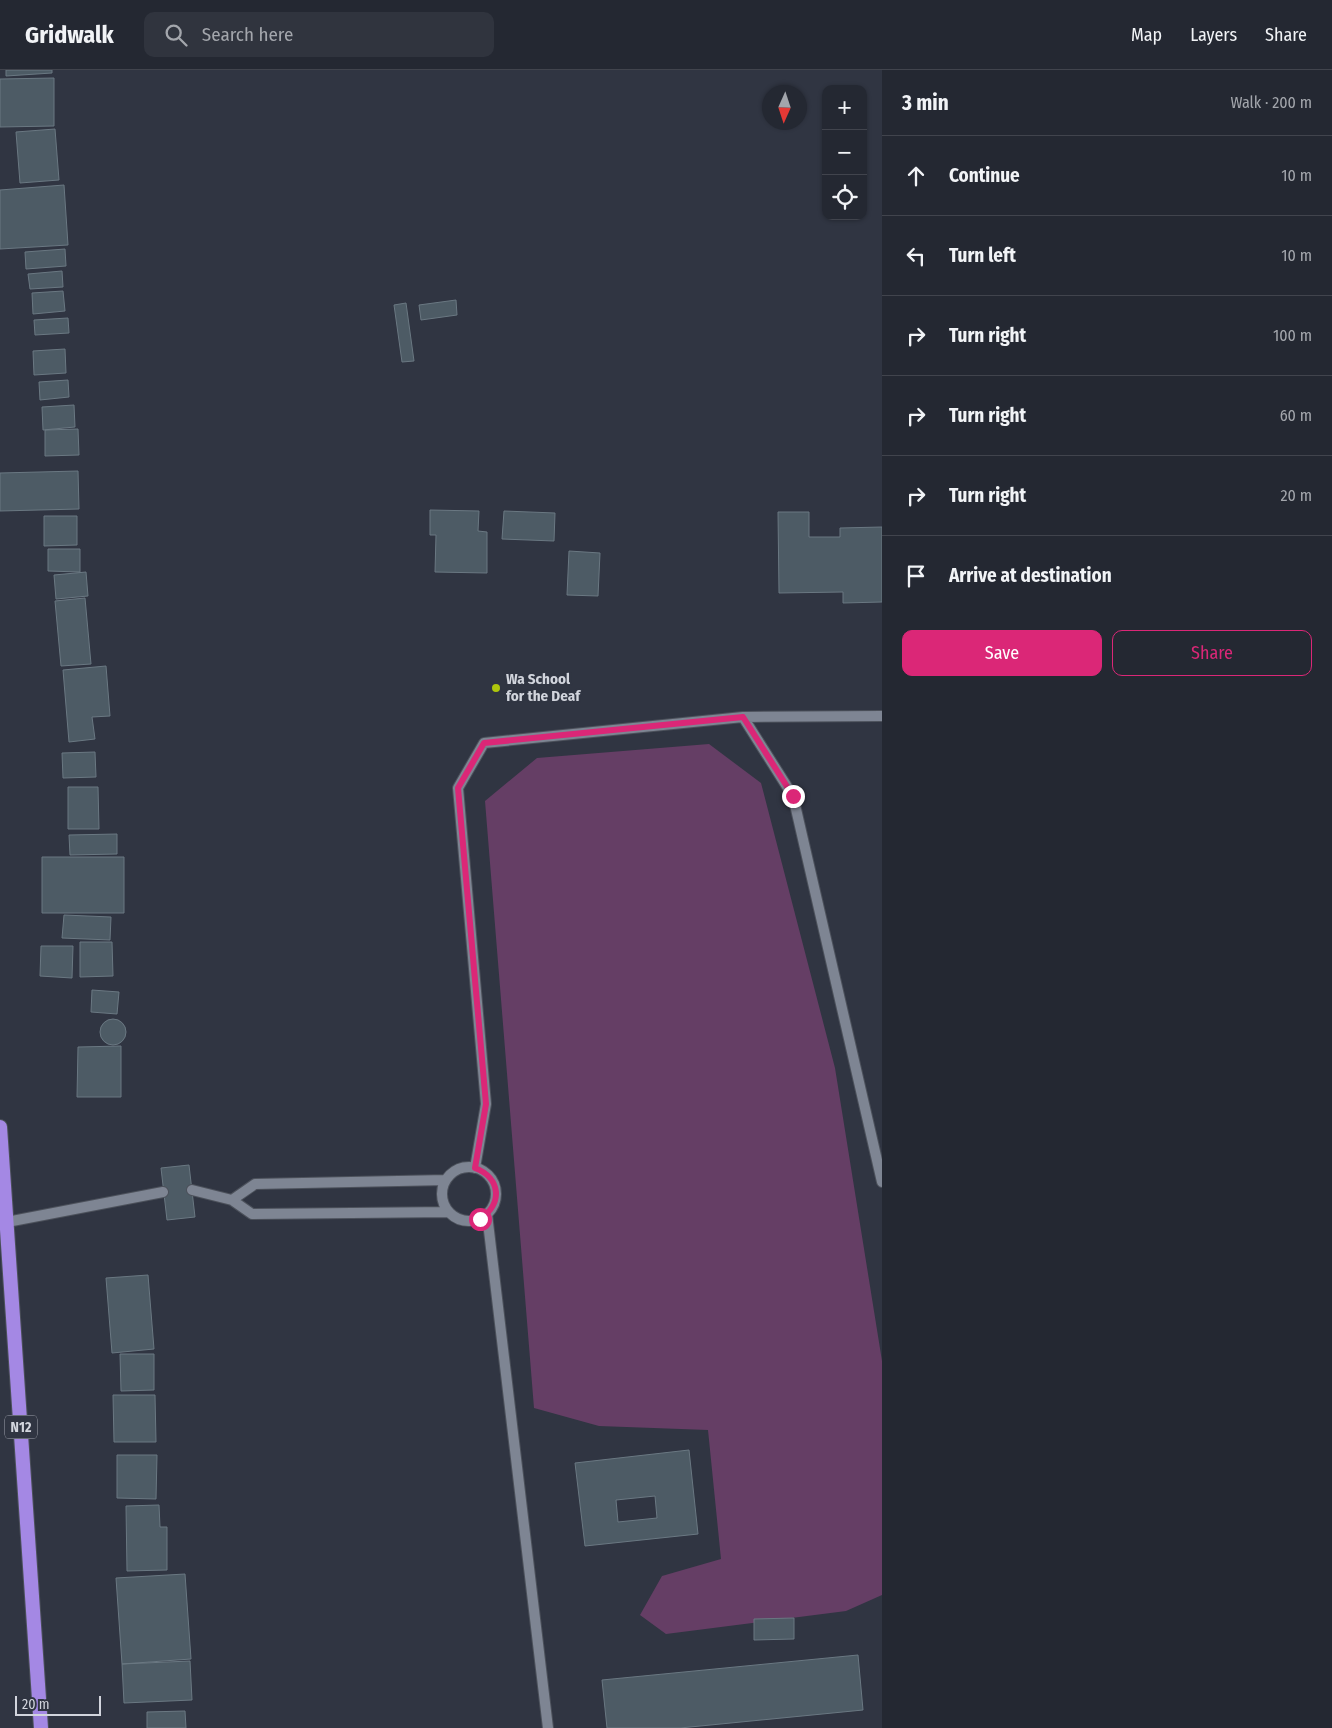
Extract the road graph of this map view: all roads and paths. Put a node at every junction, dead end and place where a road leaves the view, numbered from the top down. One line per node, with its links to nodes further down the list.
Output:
1 (882, 716): 2 (lane)
2 (743, 717): 4 (lane); 6 (lane)
3 (0, 1127): 12 (highway, N12)
4 (475, 1168): 5 (lane); 11 (lane)
5 (446, 1180): 9 (lane); 10 (lane)
6 (882, 1182)
7 (192, 1190): 9 (lane)
8 (163, 1192): 12 (lane)
9 (232, 1200): 10 (lane)
10 (449, 1212): 11 (lane)
11 (487, 1214): 14 (lane)
12 (7, 1222): 13 (highway, N12)
13 (41, 1728)
14 (548, 1728)

